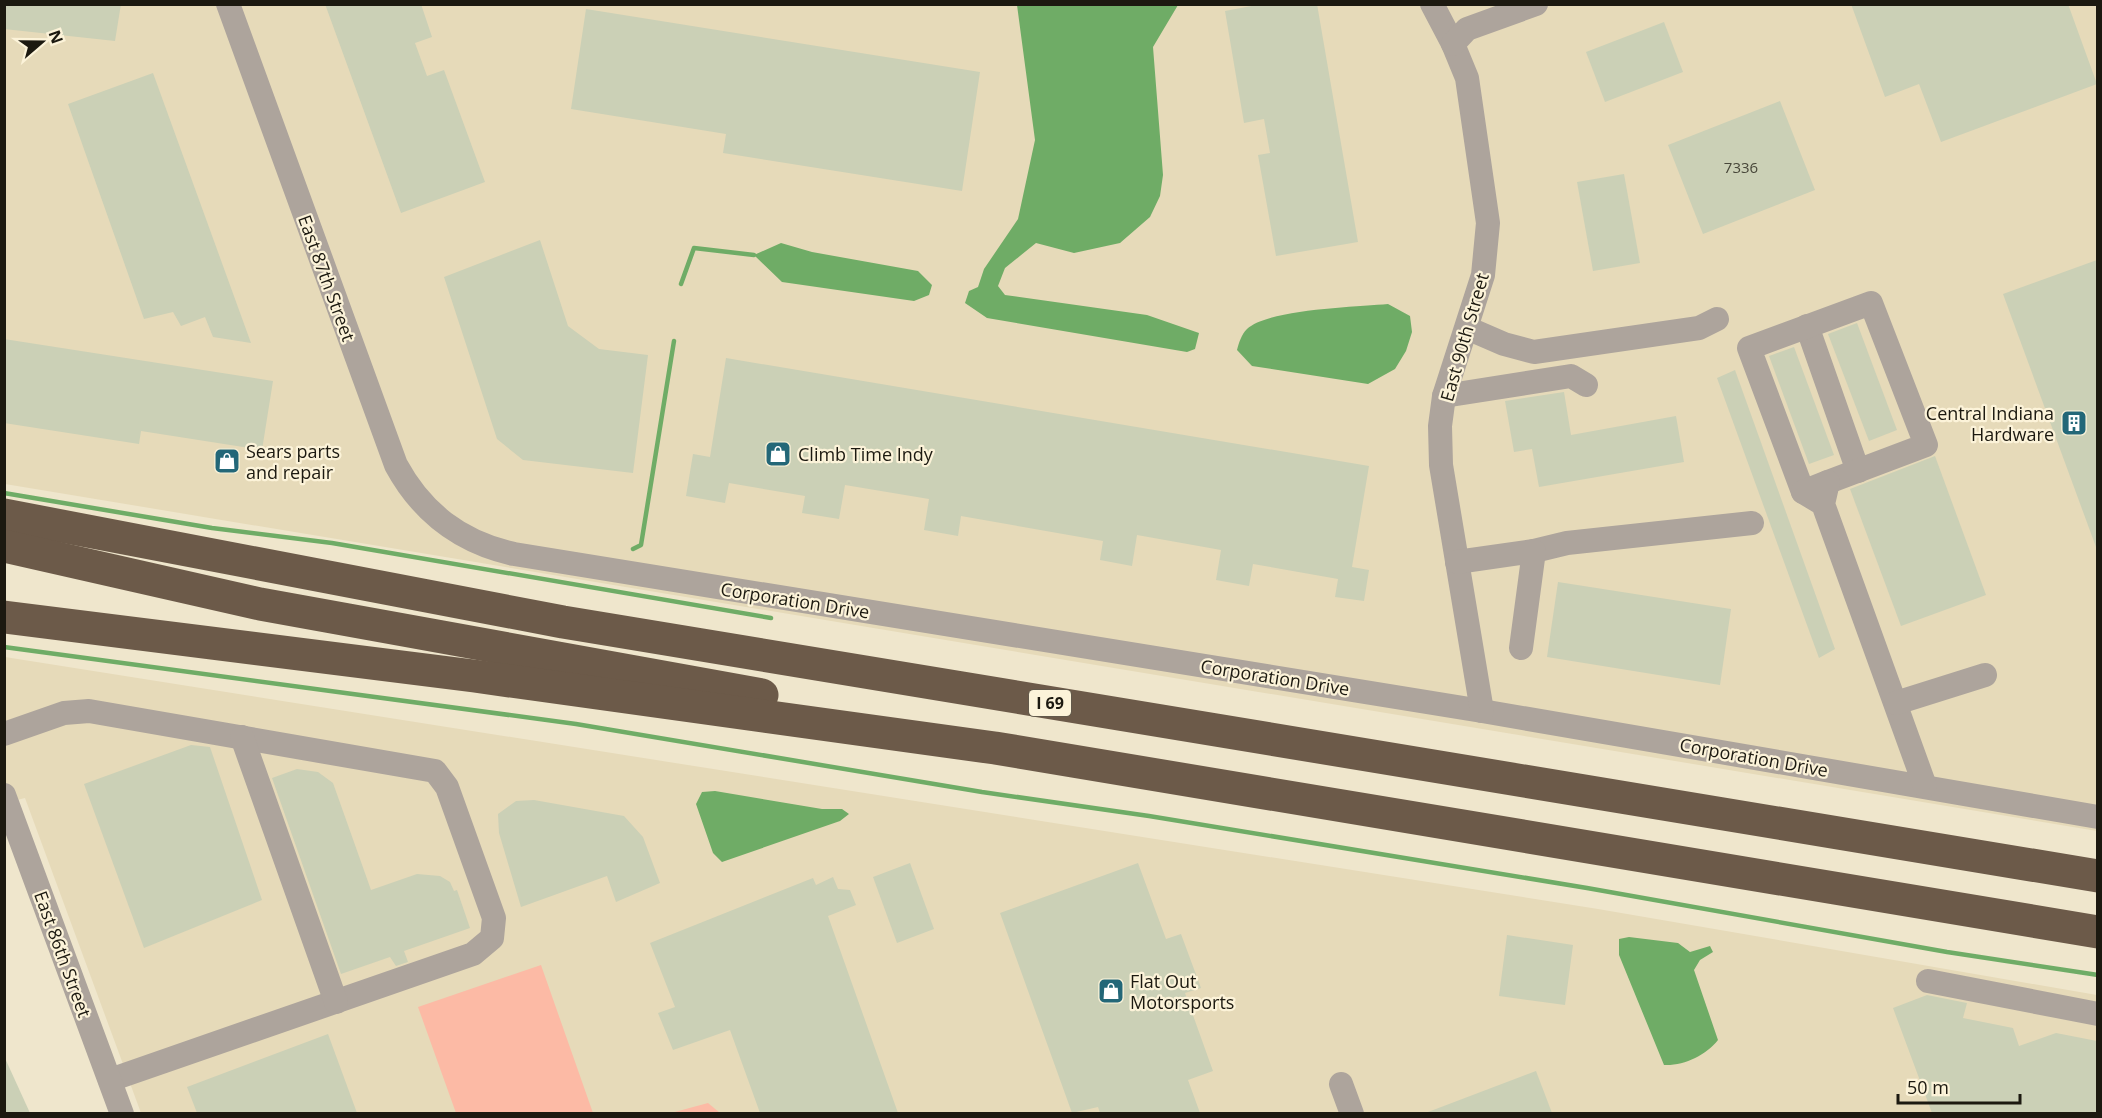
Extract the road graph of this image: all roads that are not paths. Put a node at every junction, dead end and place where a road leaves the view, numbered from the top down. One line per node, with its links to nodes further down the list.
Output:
1 (228, 4): 14 (street, East 87th Street)
2 (1432, 4): 4 (street, East 90th Street)
3 (1536, 4): 4 (street)
4 (1453, 44): 7 (street, East 90th Street)
5 (1717, 319): 7 (street)
6 (1807, 326): 10 (street); 10 (street); 11 (street)
7 (1467, 328): 9 (street, East 90th Street)
8 (1586, 386): 9 (street)
9 (1444, 396): 17 (street, East 90th Street)
10 (1858, 471): 11 (street)
11 (1818, 493): 21 (street)
12 (4, 515): 29 (highway, I 69)
13 (1752, 523): 16 (street)
14 (455, 532): 22 (street, Corporation Drive)
15 (4, 546): 25 (highway)
16 (1534, 551): 17 (street); 19 (street)
17 (1457, 562): 22 (street, East 90th Street)
18 (4, 616): 25 (highway)
19 (1521, 648)
20 (1985, 675): 21 (street)
21 (1896, 703): 26 (street)
22 (1482, 711): 26 (street, Corporation Drive)
23 (4, 734): 24 (street)
24 (242, 737): 32 (street); 32 (street)
25 (995, 748): 30 (highway)
26 (1925, 786): 28 (street, Corporation Drive)
27 (4, 795): 34 (street, East 86th Street)
28 (2097, 817)
29 (2097, 876)
30 (2097, 932)
31 (1928, 981): 33 (street)
32 (336, 1002): 34 (street)
33 (2097, 1014)
34 (110, 1080): 36 (street, East 86th Street)
35 (1341, 1084): 37 (street)
36 (122, 1113)
37 (1352, 1113)

